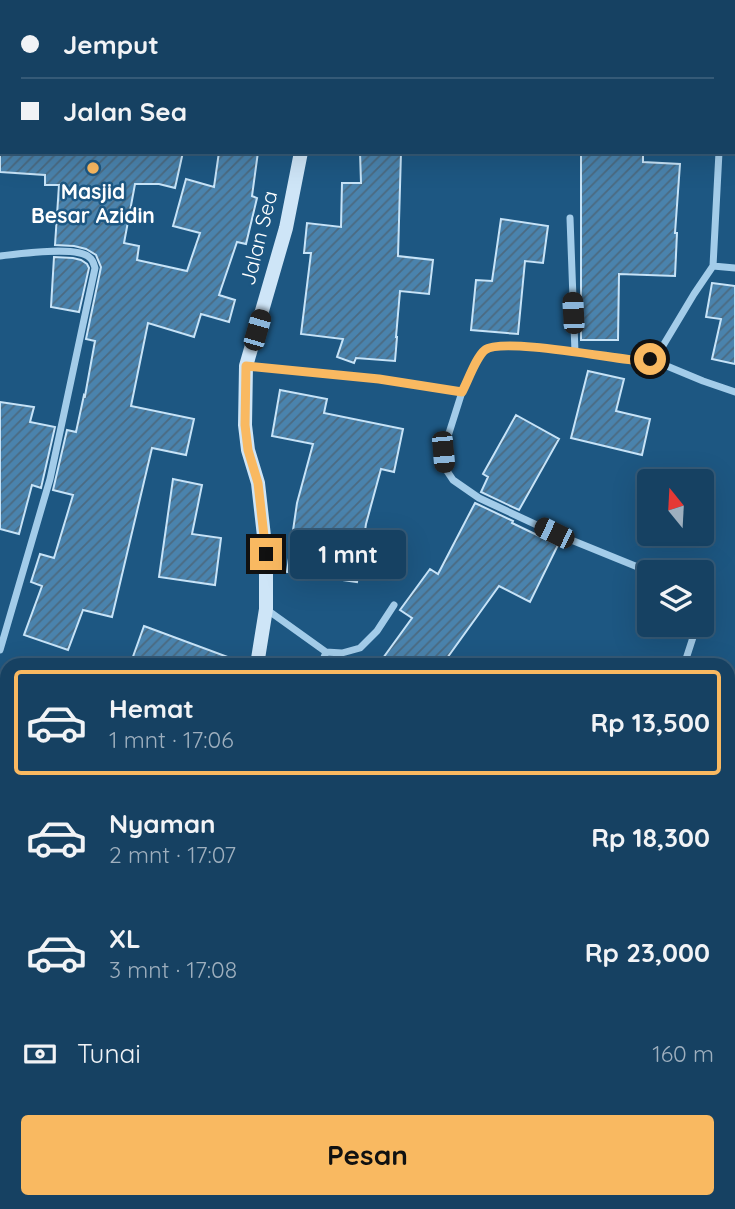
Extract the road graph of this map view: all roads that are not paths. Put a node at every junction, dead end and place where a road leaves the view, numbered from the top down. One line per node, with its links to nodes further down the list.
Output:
1 (300, 154): 9 (main road, Jalan Sea)
2 (719, 154): 5 (street)
3 (570, 218): 7 (street)
4 (0, 256): 16 (street)
5 (713, 266): 6 (street); 8 (street)
6 (735, 268)
7 (575, 352): 8 (street); 10 (street)
8 (650, 359): 11 (street)
9 (246, 366): 10 (street); 14 (main road, Jalan Sea)
10 (462, 392): 12 (street)
11 (735, 392)
12 (637, 567)
13 (394, 605): 17 (street)
14 (266, 609): 17 (street); 18 (main road, Jalan Sea)
15 (693, 637): 20 (street)
16 (0, 649)
17 (326, 652): 19 (street)
18 (258, 658)
19 (324, 658)
20 (686, 658)

